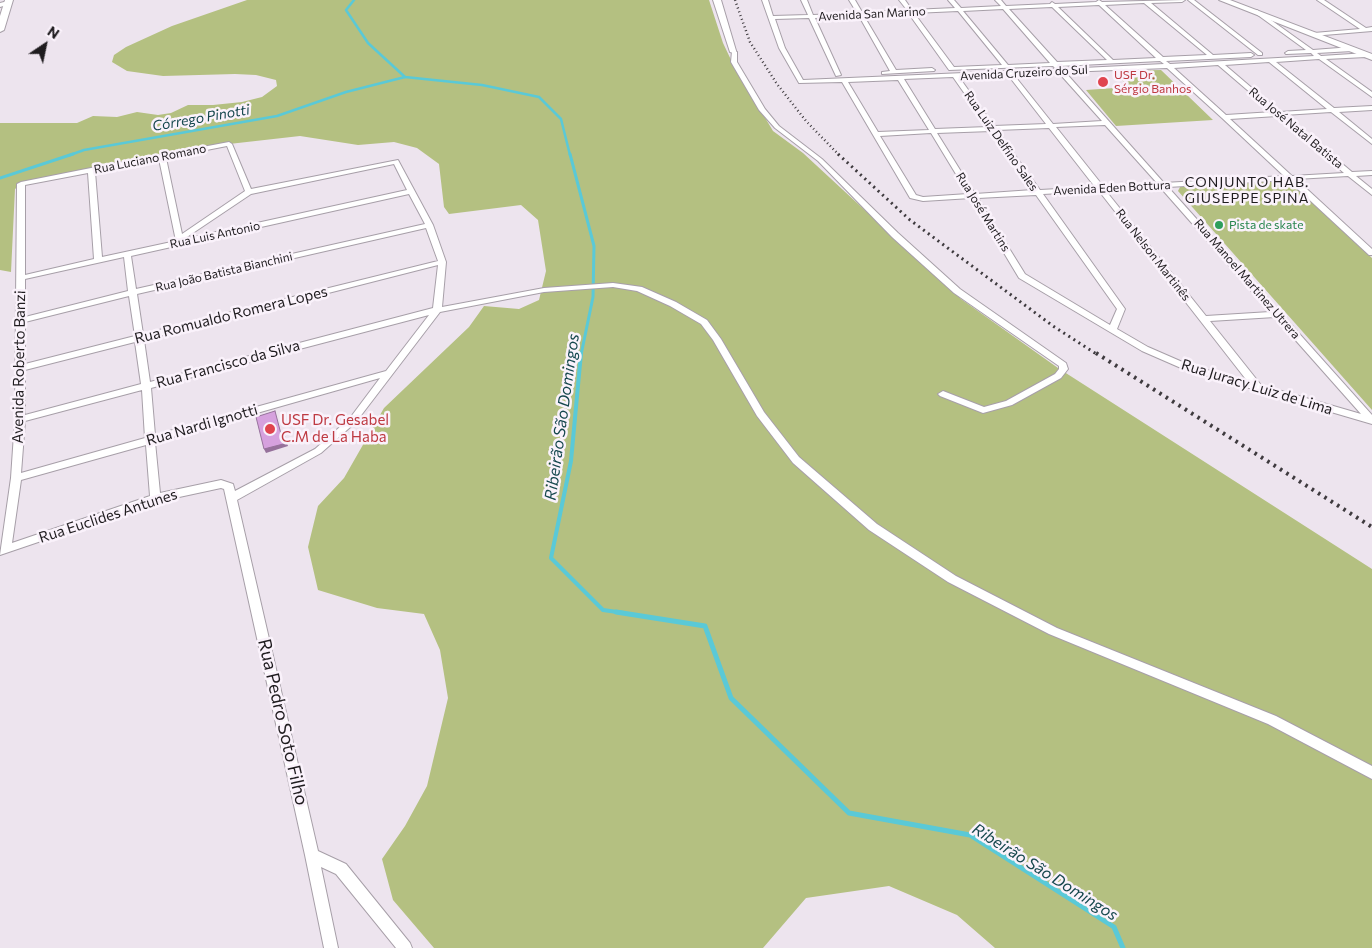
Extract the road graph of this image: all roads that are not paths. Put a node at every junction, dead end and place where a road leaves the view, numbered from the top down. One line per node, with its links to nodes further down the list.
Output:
1 (717, 0): 31 (street)
2 (765, 0): 24 (street)
3 (804, 0): 23 (street)
4 (852, 0): 22 (street)
5 (902, 0): 20 (street, Rua Luiz Delfino Sales)
6 (951, 0): 19 (street, Rua Nelson Martinês)
7 (998, 0): 18 (street, Rua Manoel Martinez Utrera)
8 (1048, 0): 17 (street)
9 (1182, 0): 14 (street, Avenida San Marino)
10 (1191, 0): 32 (street)
11 (1224, 0): 21 (street)
12 (1234, 0): 28 (street)
13 (1320, 0): 25 (street)
14 (1145, 1): 15 (street, Avenida San Marino); 34 (street)
15 (1098, 2): 17 (street, Avenida San Marino); 36 (street)
16 (6, 3): 27 (street)
17 (1054, 6): 18 (street, Avenida San Marino); 38 (street)
18 (1006, 8): 19 (street, Avenida San Marino); 40 (street, Rua Manoel Martinez Utrera)
19 (959, 10): 20 (street, Avenida San Marino); 42 (street, Rua Nelson Martinês)
20 (912, 12): 22 (street, Avenida San Marino); 45 (street, Rua Luiz Delfino Sales)
21 (1257, 12): 28 (street); 30 (street)
22 (862, 15): 23 (street, Avenida San Marino); 44 (street)
23 (813, 17): 24 (street, Avenida San Marino); 46 (street)
24 (771, 18): 48 (street)
25 (1364, 29): 26 (street); 28 (street)
26 (1372, 29)
27 (0, 30)
28 (1318, 34): 29 (street); 33 (street)
29 (1352, 49): 30 (street, Avenida Cruzeiro do Sul); 33 (street)
30 (1312, 51): 32 (street, Avenida Cruzeiro do Sul); 35 (street)
31 (734, 52): 93 (street)
32 (1260, 54): 34 (street, Avenida Cruzeiro do Sul)
33 (1371, 55): 35 (street, Avenida Cruzeiro do Sul)
34 (1211, 56): 36 (street, Avenida Cruzeiro do Sul)
35 (1319, 58): 37 (street, Avenida Cruzeiro do Sul); 50 (street)
36 (1161, 59): 38 (street, Avenida Cruzeiro do Sul); 41 (street)
37 (1270, 60): 39 (street, Avenida Cruzeiro do Sul); 52 (street)
38 (1111, 61): 40 (street, Avenida Cruzeiro do Sul)
39 (1219, 63): 41 (street, Avenida Cruzeiro do Sul); 53 (street, Rua José Natal Batista)
40 (1056, 64): 42 (street, Avenida Cruzeiro do Sul); 43 (street, Rua Manoel Martinez Utrera)
41 (1169, 66): 43 (street, Avenida Cruzeiro do Sul); 54 (street)
42 (1008, 70): 43 (street, Avenida Cruzeiro do Sul); 45 (street, Avenida Cruzeiro do Sul); 56 (street, Rua Nelson Martinês)
43 (1062, 71): 55 (street, Rua Manoel Martinez Utrera)
44 (894, 72): 45 (street, Avenida Cruzeiro do Sul); 46 (street, Avenida Cruzeiro do Sul)
45 (954, 72): 47 (street, Avenida Cruzeiro do Sul); 57 (street, Rua Luiz Delfino Sales)
46 (838, 75): 48 (street, Avenida Cruzeiro do Sul)
47 (901, 79): 49 (street, Avenida Cruzeiro do Sul); 58 (street, Rua José Martins)
48 (800, 80): 49 (street, Avenida Cruzeiro do Sul)
49 (844, 81): 59 (street)
50 (1372, 95)
51 (1372, 108): 52 (street)
52 (1333, 110): 53 (street); 60 (street)
53 (1278, 114): 54 (street); 64 (street, Rua José Natal Batista)
54 (1224, 117): 65 (street)
55 (1108, 122): 56 (street); 67 (street, Rua Manoel Martinez Utrera)
56 (1051, 125): 57 (street); 68 (street, Rua Nelson Martinês)
57 (993, 128): 58 (street); 71 (street, Rua Luiz Delfino Sales)
58 (933, 131): 59 (street); 73 (street, Rua José Martins)
59 (876, 134): 73 (street, Avenida Eden Bottura)
60 (1372, 142)
61 (162, 156): 62 (street, Rua Luciano Romano); 70 (street, Rua Luciano Romano); 75 (street)
62 (91, 170): 66 (street, Rua Luciano Romano); 78 (street)
63 (1372, 173): 64 (street, Avenida Eden Bottura)
64 (1349, 174): 65 (street, Avenida Eden Bottura); 72 (street, Rua José Natal Batista)
65 (1290, 178): 67 (street, Avenida Eden Bottura); 77 (street)
66 (21, 184): 80 (street, Avenida Roberto Banzi)
67 (1164, 185): 68 (street, Avenida Eden Bottura); 83 (street, Rua Manoel Martinez Utrera)
68 (1101, 188): 71 (street, Avenida Eden Bottura); 85 (street, Rua Nelson Martinês)
69 (411, 191): 70 (street); 74 (street); 75 (street, Rua Luis Antonio)
70 (249, 192): 75 (street)
71 (1038, 192): 73 (street, Avenida Eden Bottura); 87 (street, Rua Luiz Delfino Sales)
72 (1372, 193)
73 (973, 196): 84 (street, Rua José Martins)
74 (429, 225): 79 (street); 81 (street, Rua João Batista Bianchini)
75 (179, 241): 76 (street, Rua Luis Antonio)
76 (127, 253): 78 (street, Rua Luis Antonio); 81 (street)
77 (1372, 253)
78 (98, 259): 80 (street, Rua Luis Antonio)
79 (442, 262): 82 (street); 88 (street, Rua Romualdo Romera Lopes)
80 (20, 278): 86 (street, Avenida Roberto Banzi)
81 (132, 292): 86 (street, Rua João Batista Bianchini); 88 (street)
82 (437, 310): 90 (street); 91 (street, Rua Francisco da Silva); 101 (street, Rua Francisco da Silva)
83 (1278, 314): 85 (street); 95 (street, Rua Manoel Martinez Utrera)
84 (1092, 319): 87 (street, Rua Juracy Luiz de Lima)
85 (1204, 319): 92 (street, Rua Nelson Martinês)
86 (20, 321): 89 (street, Avenida Roberto Banzi)
87 (1112, 330): 92 (street, Rua Juracy Luiz de Lima)
88 (141, 338): 89 (street, Rua Romualdo Romera Lopes); 91 (street)
89 (20, 368): 94 (street, Avenida Roberto Banzi)
90 (388, 373): 96 (street, Rua Nardi Ignotti); 98 (street)
91 (146, 386): 94 (street, Rua Francisco da Silva); 96 (street)
92 (1260, 389): 95 (street, Rua Juracy Luiz de Lima)
93 (943, 394)
94 (20, 419): 97 (street, Avenida Roberto Banzi)
95 (1371, 420)
96 (151, 440): 97 (street, Rua Nardi Ignotti); 99 (street)
97 (16, 478): 100 (street, Avenida Roberto Banzi)
98 (232, 497): 99 (street, Rua Euclides Antunes); 102 (street, Rua Pedro Soto Filho)
99 (155, 498): 100 (street, Rua Euclides Antunes)
100 (3, 550)
101 (1372, 773)
102 (312, 855): 103 (street, Rua Pedro Soto Filho); 104 (street)
103 (331, 948)
104 (405, 948)

